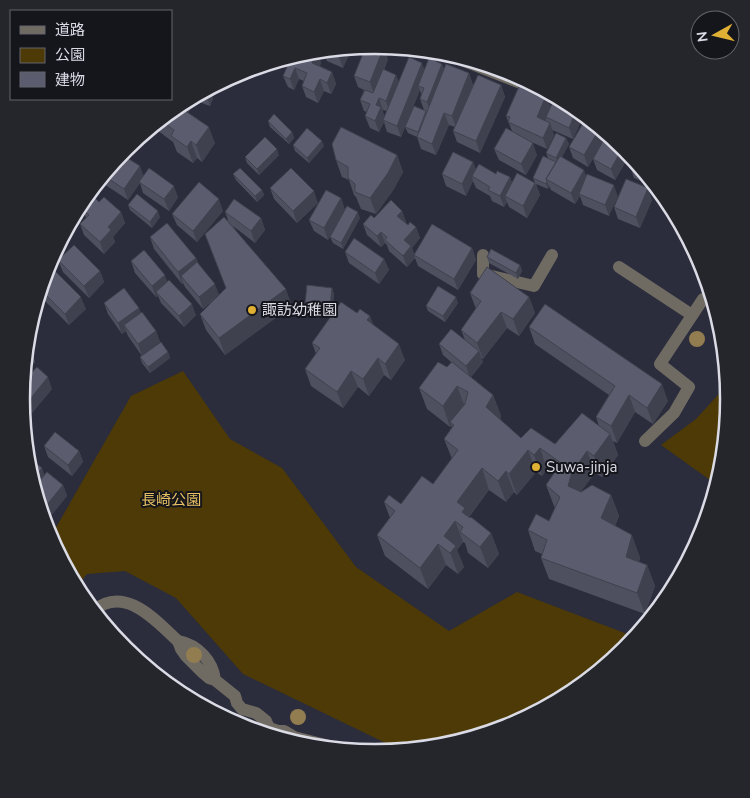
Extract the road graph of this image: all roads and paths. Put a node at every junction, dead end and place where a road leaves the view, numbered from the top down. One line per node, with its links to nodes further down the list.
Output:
1 (483, 255): 2 (street)
2 (552, 255)
3 (619, 266): 5 (street)
4 (705, 300): 5 (street)
5 (692, 315): 6 (street)
6 (646, 441)
7 (99, 607): 8 (street)
8 (270, 728)

